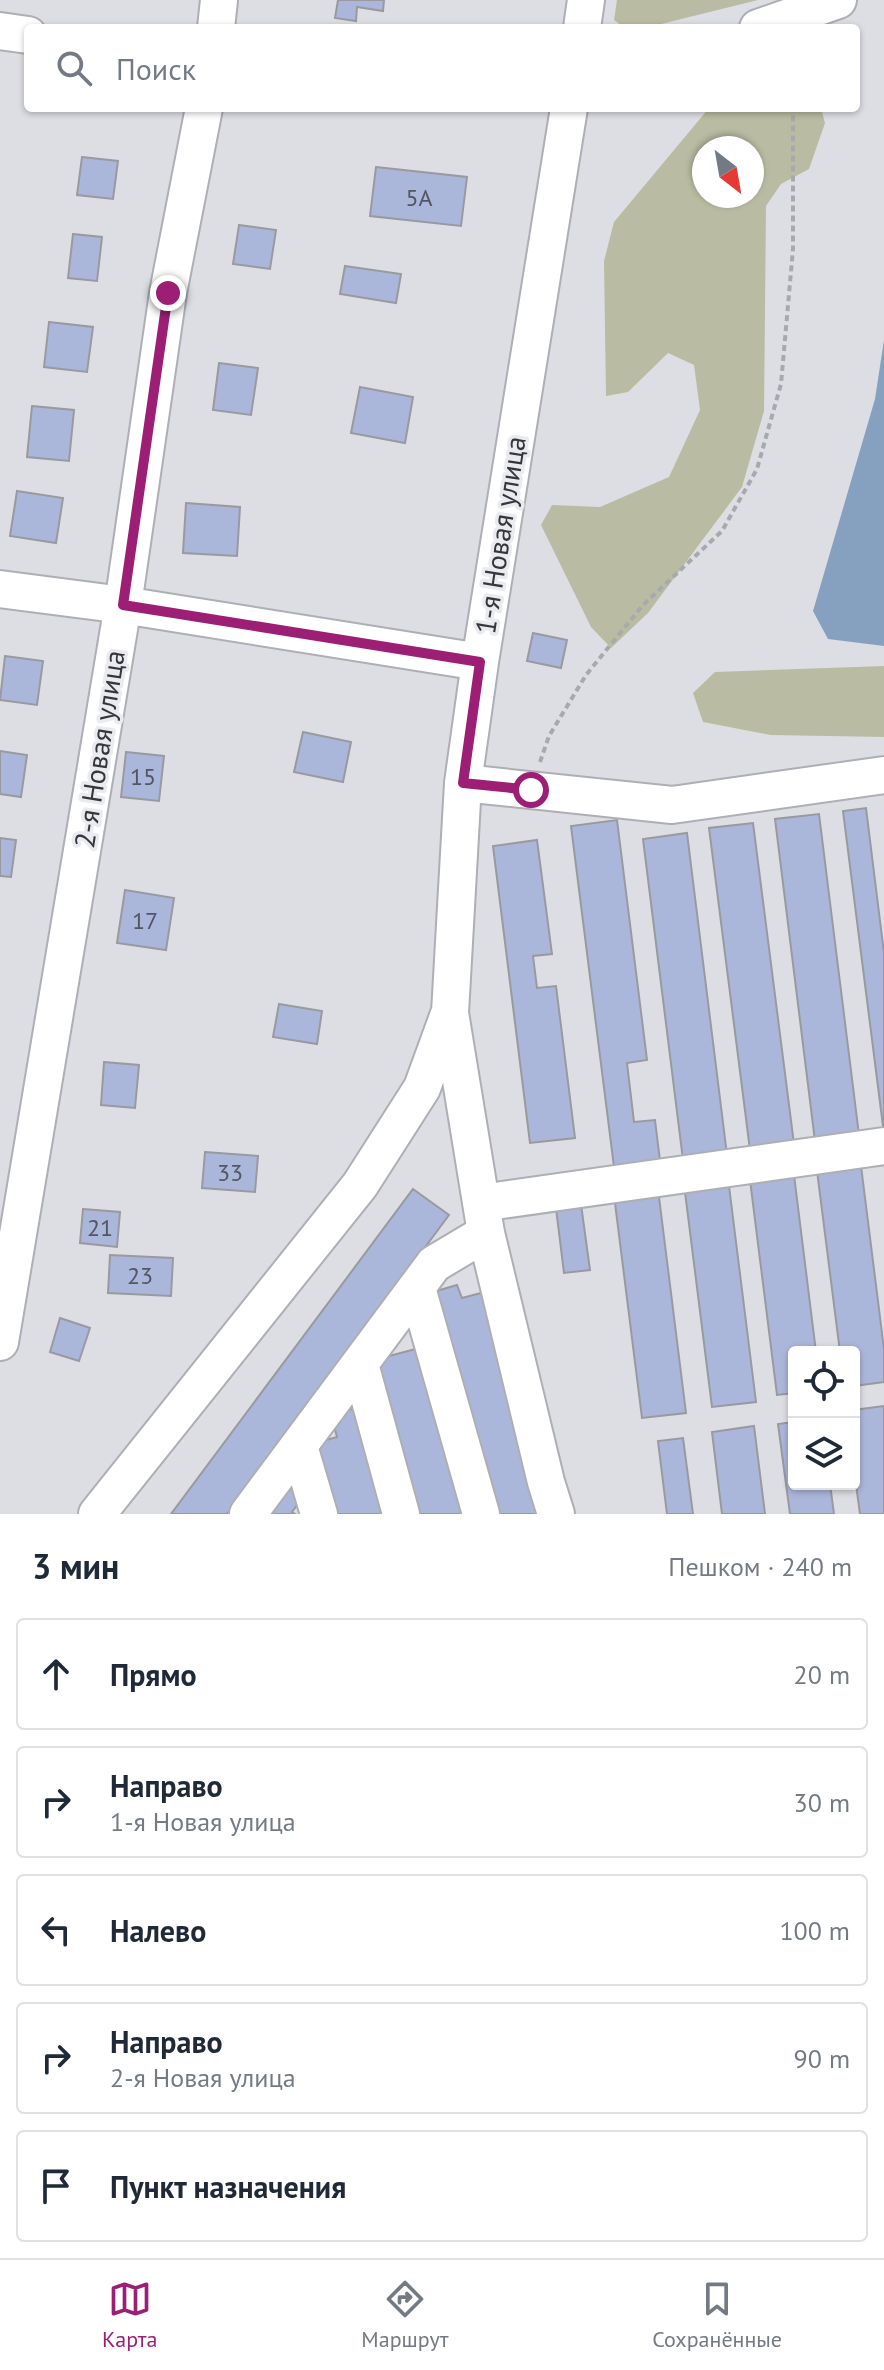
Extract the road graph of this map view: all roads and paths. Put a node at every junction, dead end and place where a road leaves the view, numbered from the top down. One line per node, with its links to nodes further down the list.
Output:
1 (219, 0): 4 (street)
2 (586, 0): 5 (street)
3 (838, 0): 6 (street)
4 (216, 24)
5 (583, 24)
6 (769, 24)
7 (0, 31): 8 (street)
8 (24, 34)
9 (203, 112): 13 (street, 2-я Новая улица)
10 (568, 112): 14 (street, 1-я Новая улица)
11 (793, 112): 17 (path)
12 (0, 589): 13 (street)
13 (123, 605): 14 (street); 22 (street, 2-я Новая улица)
14 (480, 662): 16 (street, 1-я Новая улица)
15 (884, 775): 17 (street)
16 (463, 783): 17 (street); 18 (street, 1-я Новая улица)
17 (531, 790)
18 (450, 1013): 20 (street); 25 (street)
19 (884, 1146): 20 (street)
20 (484, 1218): 21 (street); 30 (street)
21 (417, 1288): 23 (street); 29 (street)
22 (0, 1342)
23 (360, 1364): 24 (street); 28 (street)
24 (299, 1446): 26 (street); 27 (street)
25 (97, 1514)
26 (248, 1514)
27 (319, 1514)
28 (401, 1514)
29 (481, 1514)
30 (556, 1514)

